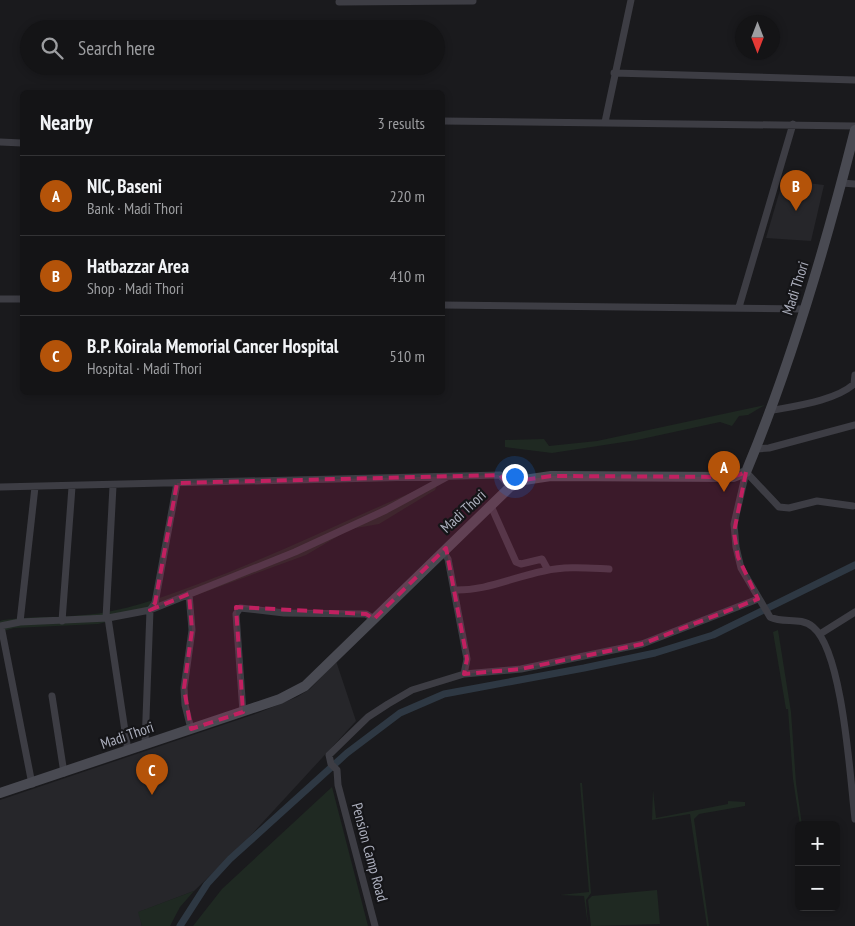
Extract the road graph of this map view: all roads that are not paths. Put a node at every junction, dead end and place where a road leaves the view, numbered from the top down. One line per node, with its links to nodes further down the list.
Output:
1 (631, 0): 4 (street)
2 (473, 1): 3 (street)
3 (340, 2)
4 (614, 73): 5 (street); 7 (street)
5 (855, 80)
6 (445, 121): 7 (street)
7 (606, 122): 8 (street)
8 (793, 124): 9 (street); 18 (street)
9 (855, 126)
10 (855, 130): 13 (main road, Madi Thori)
11 (0, 142): 12 (street)
12 (20, 143)
13 (842, 183): 14 (street); 19 (main road, Madi Thori)
14 (855, 184)
15 (0, 299): 16 (street)
16 (20, 299)
17 (445, 305): 18 (street)
18 (739, 307): 19 (street)
19 (804, 309): 21 (main road, Madi Thori)
20 (855, 375): 21 (street)
21 (769, 411): 23 (main road, Madi Thori)
22 (855, 425): 23 (street)
23 (756, 449): 24 (main road, Madi Thori)
24 (746, 472): 31 (main road, Madi Thori); 33 (street); 39 (street)
25 (450, 476): 26 (street); 31 (street); 38 (street)
26 (177, 483): 27 (street); 40 (street)
27 (113, 486): 30 (street); 42 (street)
28 (0, 487): 29 (street)
29 (35, 487): 30 (street); 44 (street)
30 (72, 487): 45 (street)
31 (510, 487): 32 (main road, Madi Thori)
32 (491, 506): 34 (main road, Madi Thori); 35 (street)
33 (853, 506)
34 (443, 551): 37 (street); 43 (main road, Madi Thori)
35 (548, 570): 36 (street); 37 (street)
36 (609, 570)
37 (454, 590): 48 (street)
38 (189, 594): 40 (street); 51 (street)
39 (760, 602): 47 (street); 48 (street)
40 (150, 610): 42 (street); 52 (street)
41 (855, 612): 47 (street)
42 (107, 618): 45 (street); 53 (street)
43 (374, 619): 50 (main road, Madi Thori); 50 (street)
44 (20, 622): 45 (street); 46 (street)
45 (62, 622)
46 (0, 626): 55 (street)
47 (820, 634): 57 (street)
48 (464, 674): 58 (street, Pension Camp Road)
49 (52, 696): 54 (street)
50 (242, 712): 51 (main road, Madi Thori)
51 (192, 729): 52 (main road, Madi Thori)
52 (146, 745): 53 (main road, Madi Thori)
53 (128, 751): 54 (main road, Madi Thori)
54 (64, 773): 55 (main road, Madi Thori)
55 (32, 784): 56 (main road, Madi Thori)
56 (0, 793)
57 (855, 819)
58 (375, 926)

